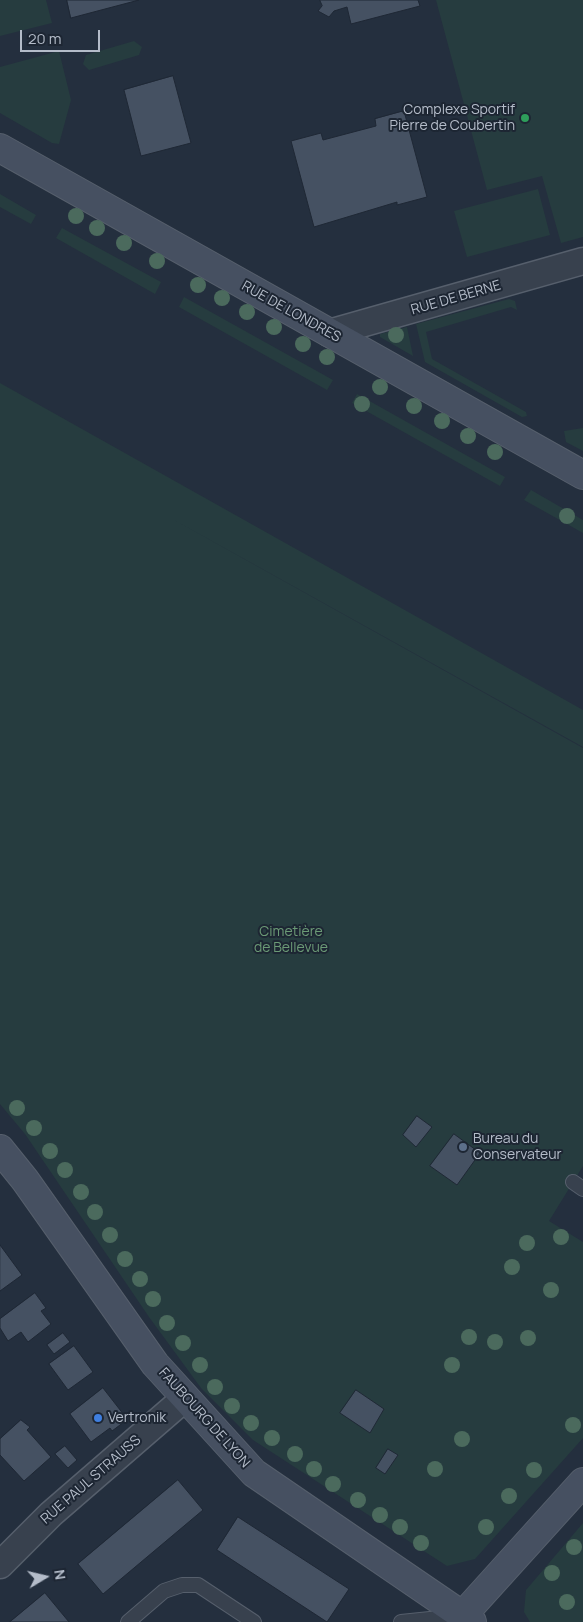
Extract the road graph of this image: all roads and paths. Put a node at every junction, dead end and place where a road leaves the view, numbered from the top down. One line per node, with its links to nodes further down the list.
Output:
1 (0, 148): 3 (street, RUE DE LONDRES)
2 (583, 261): 3 (street, RUE DE BERNE)
3 (329, 333): 4 (street, RUE DE LONDRES)
4 (583, 475)
5 (0, 1149): 6 (street, FAUBOURG DE LYON)
6 (185, 1398): 8 (street, RUE PAUL STRAUSS); 9 (street, FAUBOURG DE LYON)
7 (583, 1482): 9 (street)
8 (0, 1565)
9 (464, 1620): 12 (lane)
10 (128, 1622): 11 (lane)
11 (254, 1622)
12 (401, 1622)

